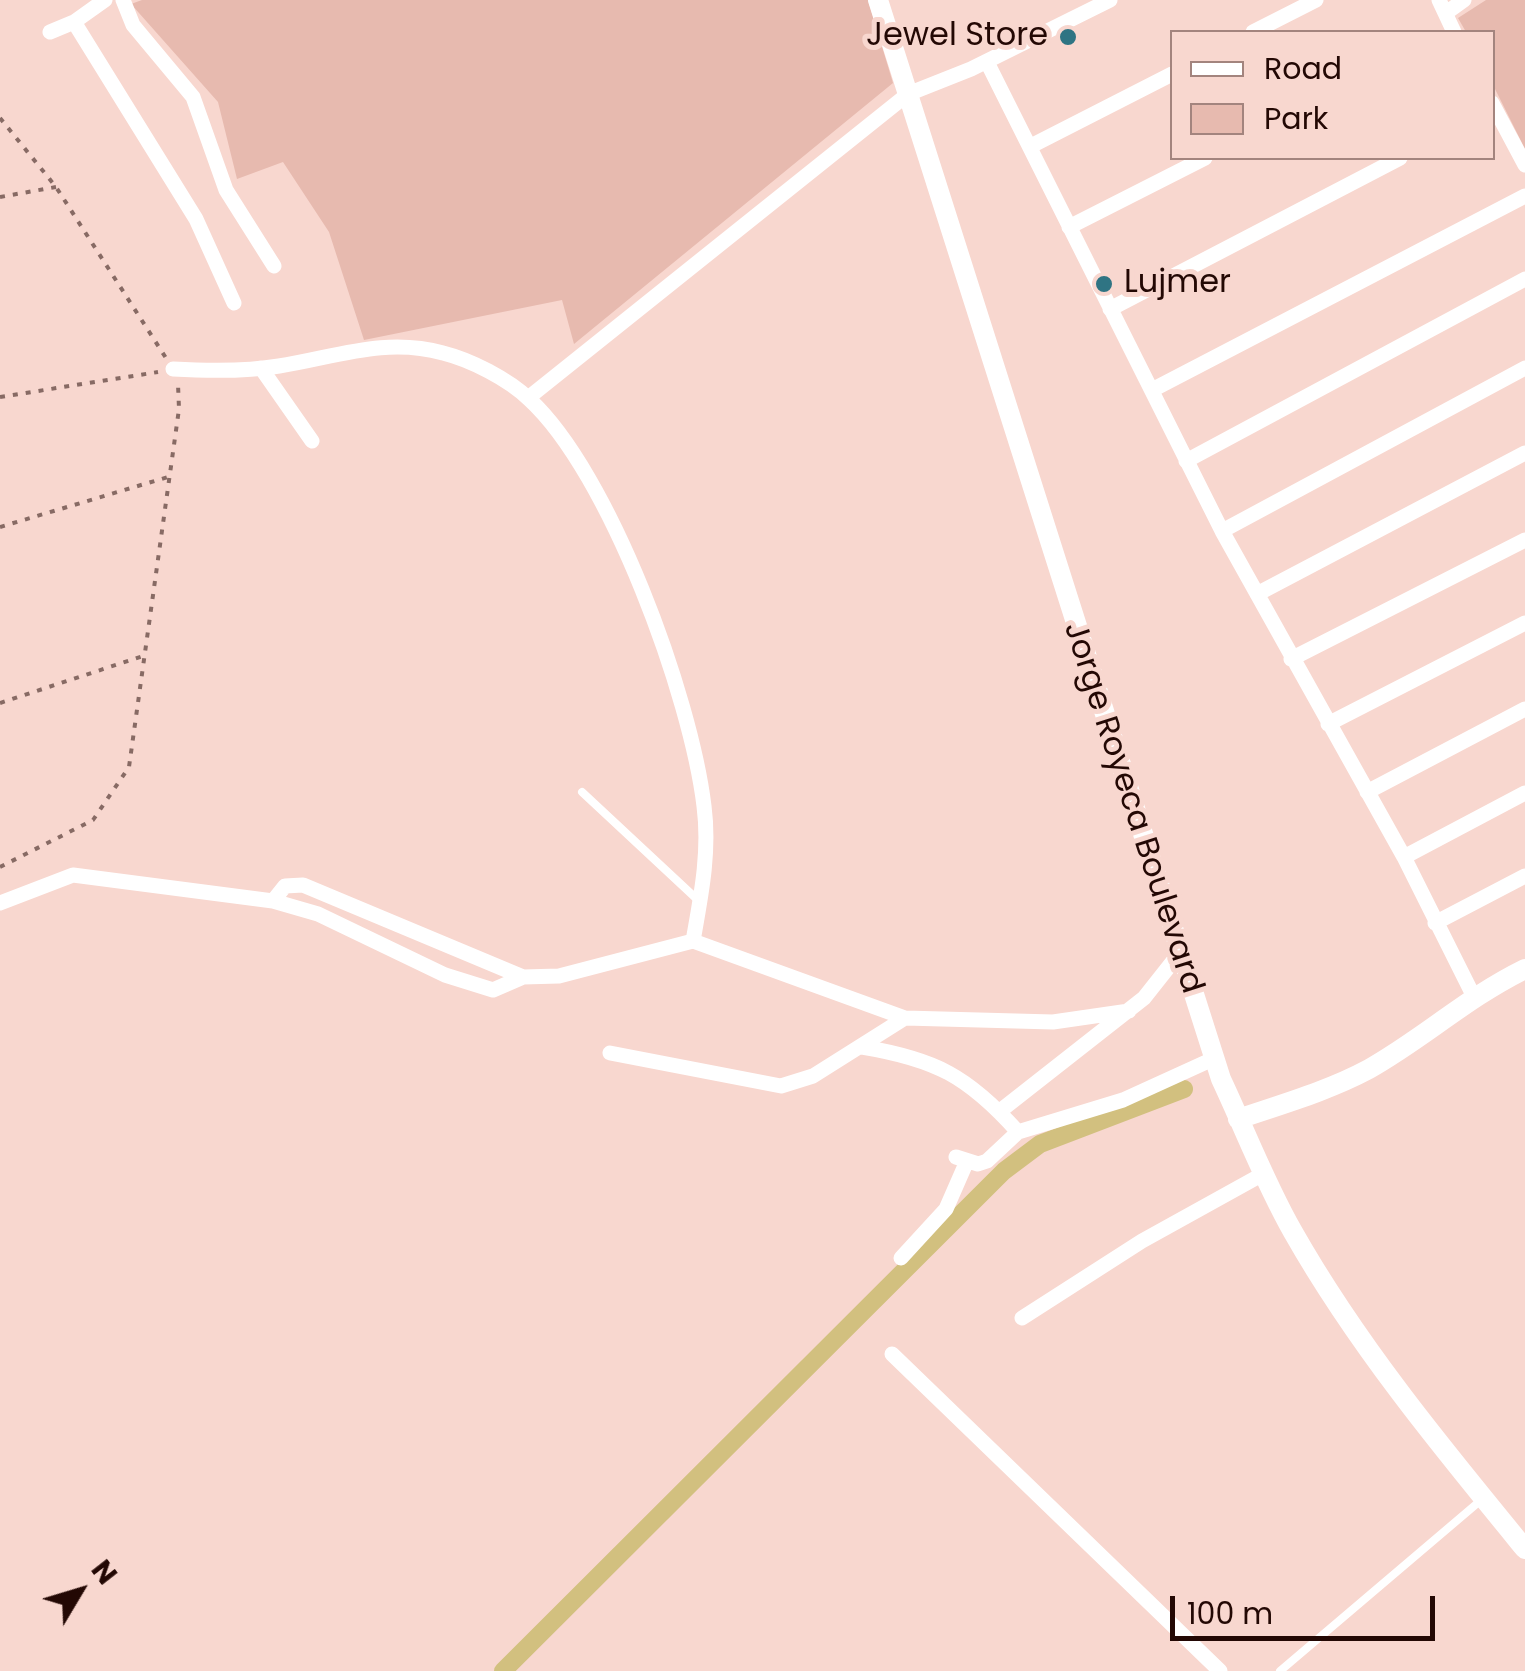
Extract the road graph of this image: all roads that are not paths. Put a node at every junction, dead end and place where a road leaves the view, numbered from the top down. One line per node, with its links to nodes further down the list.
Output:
1 (123, 0): 23 (street)
2 (878, 0): 15 (street, Jorge Royeca Boulevard)
3 (1110, 0): 8 (street)
4 (1316, 0): 10 (street)
5 (1464, 0): 7 (street)
6 (101, 1): 9 (street)
7 (1443, 6): 11 (street)
8 (1076, 8): 13 (street)
9 (74, 22): 12 (street); 25 (street)
10 (1257, 30)
11 (1451, 30)
12 (50, 32)
13 (987, 62): 15 (street); 17 (street)
14 (1170, 75): 17 (street)
15 (908, 94): 31 (street); 52 (street, Jorge Royeca Boulevard)
16 (1495, 111): 20 (street)
17 (1031, 146): 22 (street)
18 (1200, 160): 22 (street)
19 (1396, 160): 26 (street)
20 (1525, 165)
21 (1525, 196): 30 (street)
22 (1070, 227): 26 (street)
23 (274, 266)
24 (1525, 280): 34 (street)
25 (234, 303)
26 (1110, 308): 30 (street)
27 (261, 368): 29 (street); 31 (street); 32 (street)
28 (1525, 368): 35 (street)
29 (173, 369)
30 (1152, 390): 34 (street)
31 (528, 398): 48 (street)
32 (312, 440)
33 (1525, 453): 37 (street)
34 (1186, 461): 35 (street)
35 (1222, 530): 37 (street)
36 (1525, 540): 39 (street)
37 (1256, 594): 39 (street)
38 (1525, 623): 41 (street)
39 (1291, 660): 41 (street)
40 (1525, 709): 43 (street)
41 (1328, 724): 43 (street)
42 (582, 792): 48 (lane)
43 (1368, 792): 45 (street)
44 (1525, 794): 45 (street)
45 (1404, 857): 50 (street)
46 (1525, 876): 50 (street)
47 (273, 901): 49 (street); 54 (street); 54 (street)
48 (700, 902): 51 (street)
49 (0, 903)
50 (1435, 923): 55 (street)
51 (693, 941): 54 (street); 57 (street)
52 (1178, 955): 56 (street); 60 (street, Jorge Royeca Boulevard)
53 (1525, 969): 55 (street)
54 (523, 976)
55 (1473, 995): 61 (street)
56 (1129, 1011): 57 (street); 62 (street)
57 (904, 1018): 58 (street)
58 (862, 1047): 59 (street); 62 (street)
59 (610, 1053)
60 (1217, 1069): 61 (street, Jorge Royeca Boulevard); 63 (street)
61 (1234, 1110): 64 (street, Jorge Royeca Boulevard)
62 (1000, 1112): 63 (street)
63 (1018, 1132): 65 (street)
64 (1263, 1174): 66 (street); 68 (street, Jorge Royeca Boulevard)
65 (900, 1258)
66 (1022, 1318)
67 (892, 1354): 70 (street)
68 (1484, 1498): 69 (street, Jorge Royeca Boulevard); 71 (lane)
69 (1525, 1549)
70 (1220, 1671)
71 (1280, 1671)

